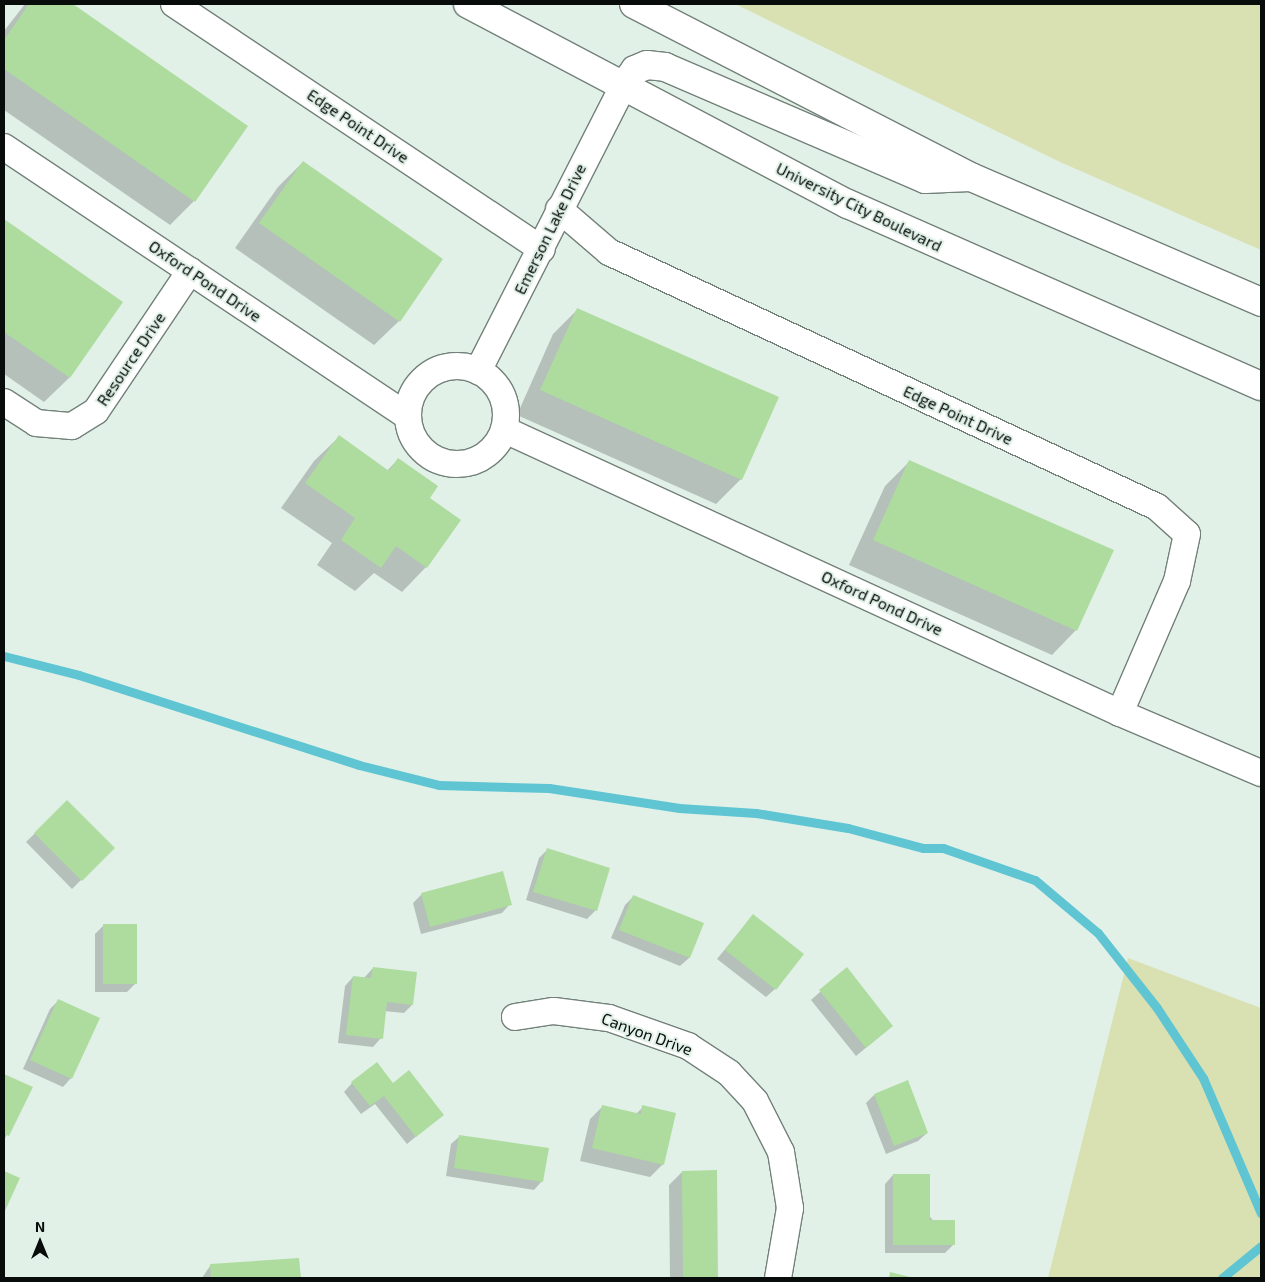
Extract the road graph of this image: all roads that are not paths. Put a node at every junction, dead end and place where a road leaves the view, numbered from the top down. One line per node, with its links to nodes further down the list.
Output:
1 (174, 4): 8 (street, Edge Point Drive)
2 (468, 4): 4 (main road, University City Boulevard)
3 (634, 4): 6 (main road)
4 (622, 88): 6 (main road); 7 (street, Emerson Lake Drive); 12 (main road, University City Boulevard)
5 (4, 147): 9 (street, Oxford Pond Drive)
6 (971, 177): 10 (main road)
7 (559, 209): 8 (street, Emerson Lake Drive); 16 (street, Edge Point Drive)
8 (542, 249): 11 (street, Emerson Lake Drive)
9 (190, 271): 13 (street, Resource Drive); 14 (street, Oxford Pond Drive)
10 (1261, 302)
11 (478, 371): 14 (street); 15 (street)
12 (1261, 386)
13 (4, 402)
14 (407, 416): 15 (street)
15 (505, 430): 16 (street, Oxford Pond Drive)
16 (1120, 713): 17 (street, Oxford Pond Drive)
17 (1261, 773)
18 (515, 1017): 19 (street, Canyon Drive)
19 (778, 1278)

